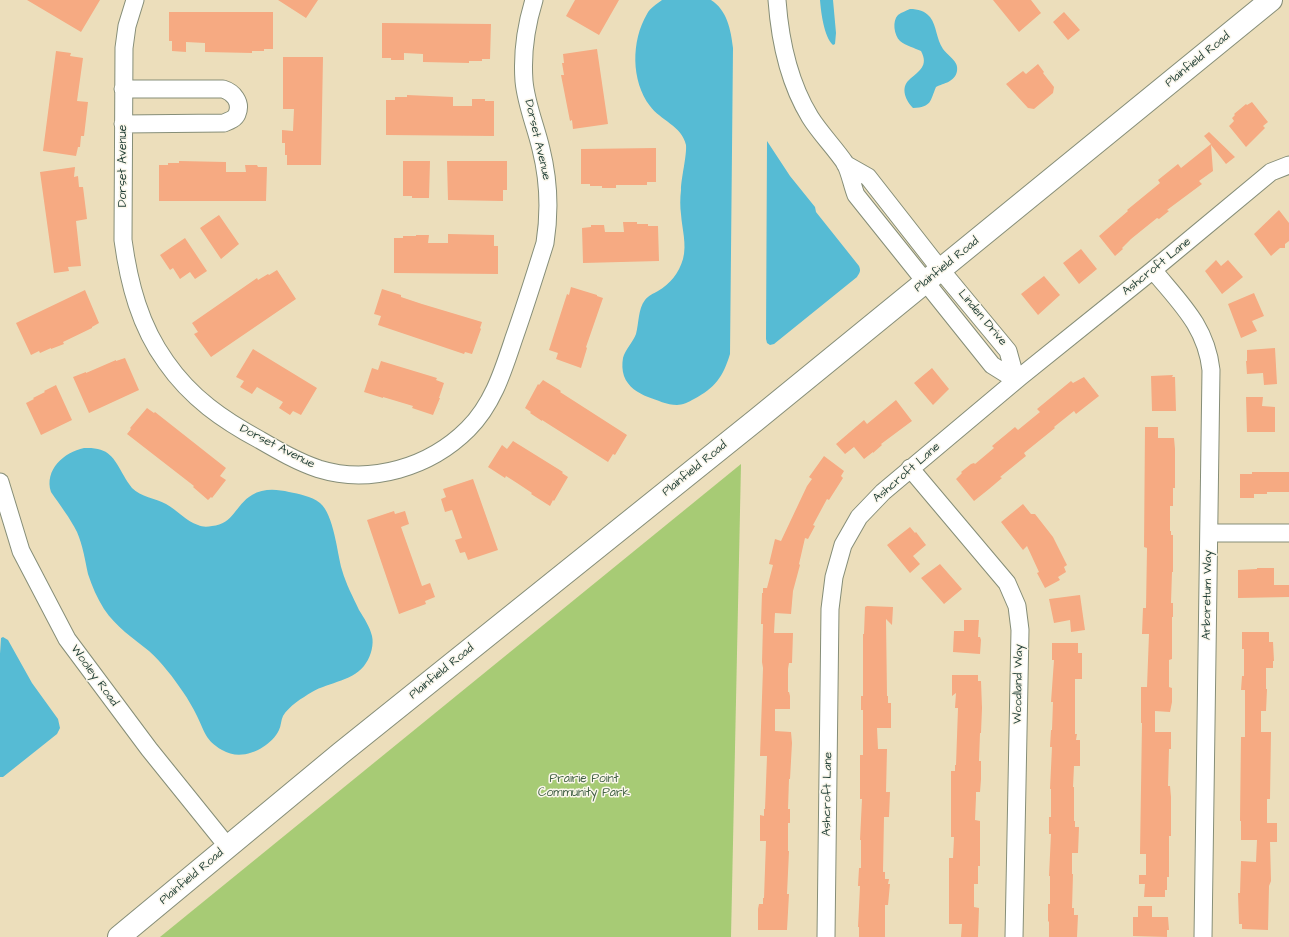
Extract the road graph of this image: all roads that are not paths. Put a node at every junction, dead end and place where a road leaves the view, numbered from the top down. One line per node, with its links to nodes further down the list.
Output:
1 (135, 0): 5 (street, Dorset Avenue)
2 (534, 0): 6 (street, Dorset Avenue)
3 (777, 0): 9 (street, Linden Drive)
4 (1271, 0): 9 (main road, Plainfield Road)
5 (123, 89): 6 (street, Dorset Avenue); 6 (street)
6 (123, 124)
7 (1289, 165): 8 (street, Ashcroft Lane)
8 (1153, 270): 10 (street, Ashcroft Lane); 13 (street, Arboretum Way)
9 (933, 275): 10 (street, Linden Drive); 15 (main road, Plainfield Road)
10 (1016, 380): 11 (street, Ashcroft Lane)
11 (910, 468): 17 (street, Ashcroft Lane); 18 (street, Woodland Way)
12 (0, 482): 15 (street, Wooley Road)
13 (1210, 533): 14 (street); 19 (street, Arboretum Way)
14 (1289, 533)
15 (228, 847): 16 (main road, Plainfield Road)
16 (119, 937)
17 (826, 937)
18 (1014, 937)
19 (1203, 937)

